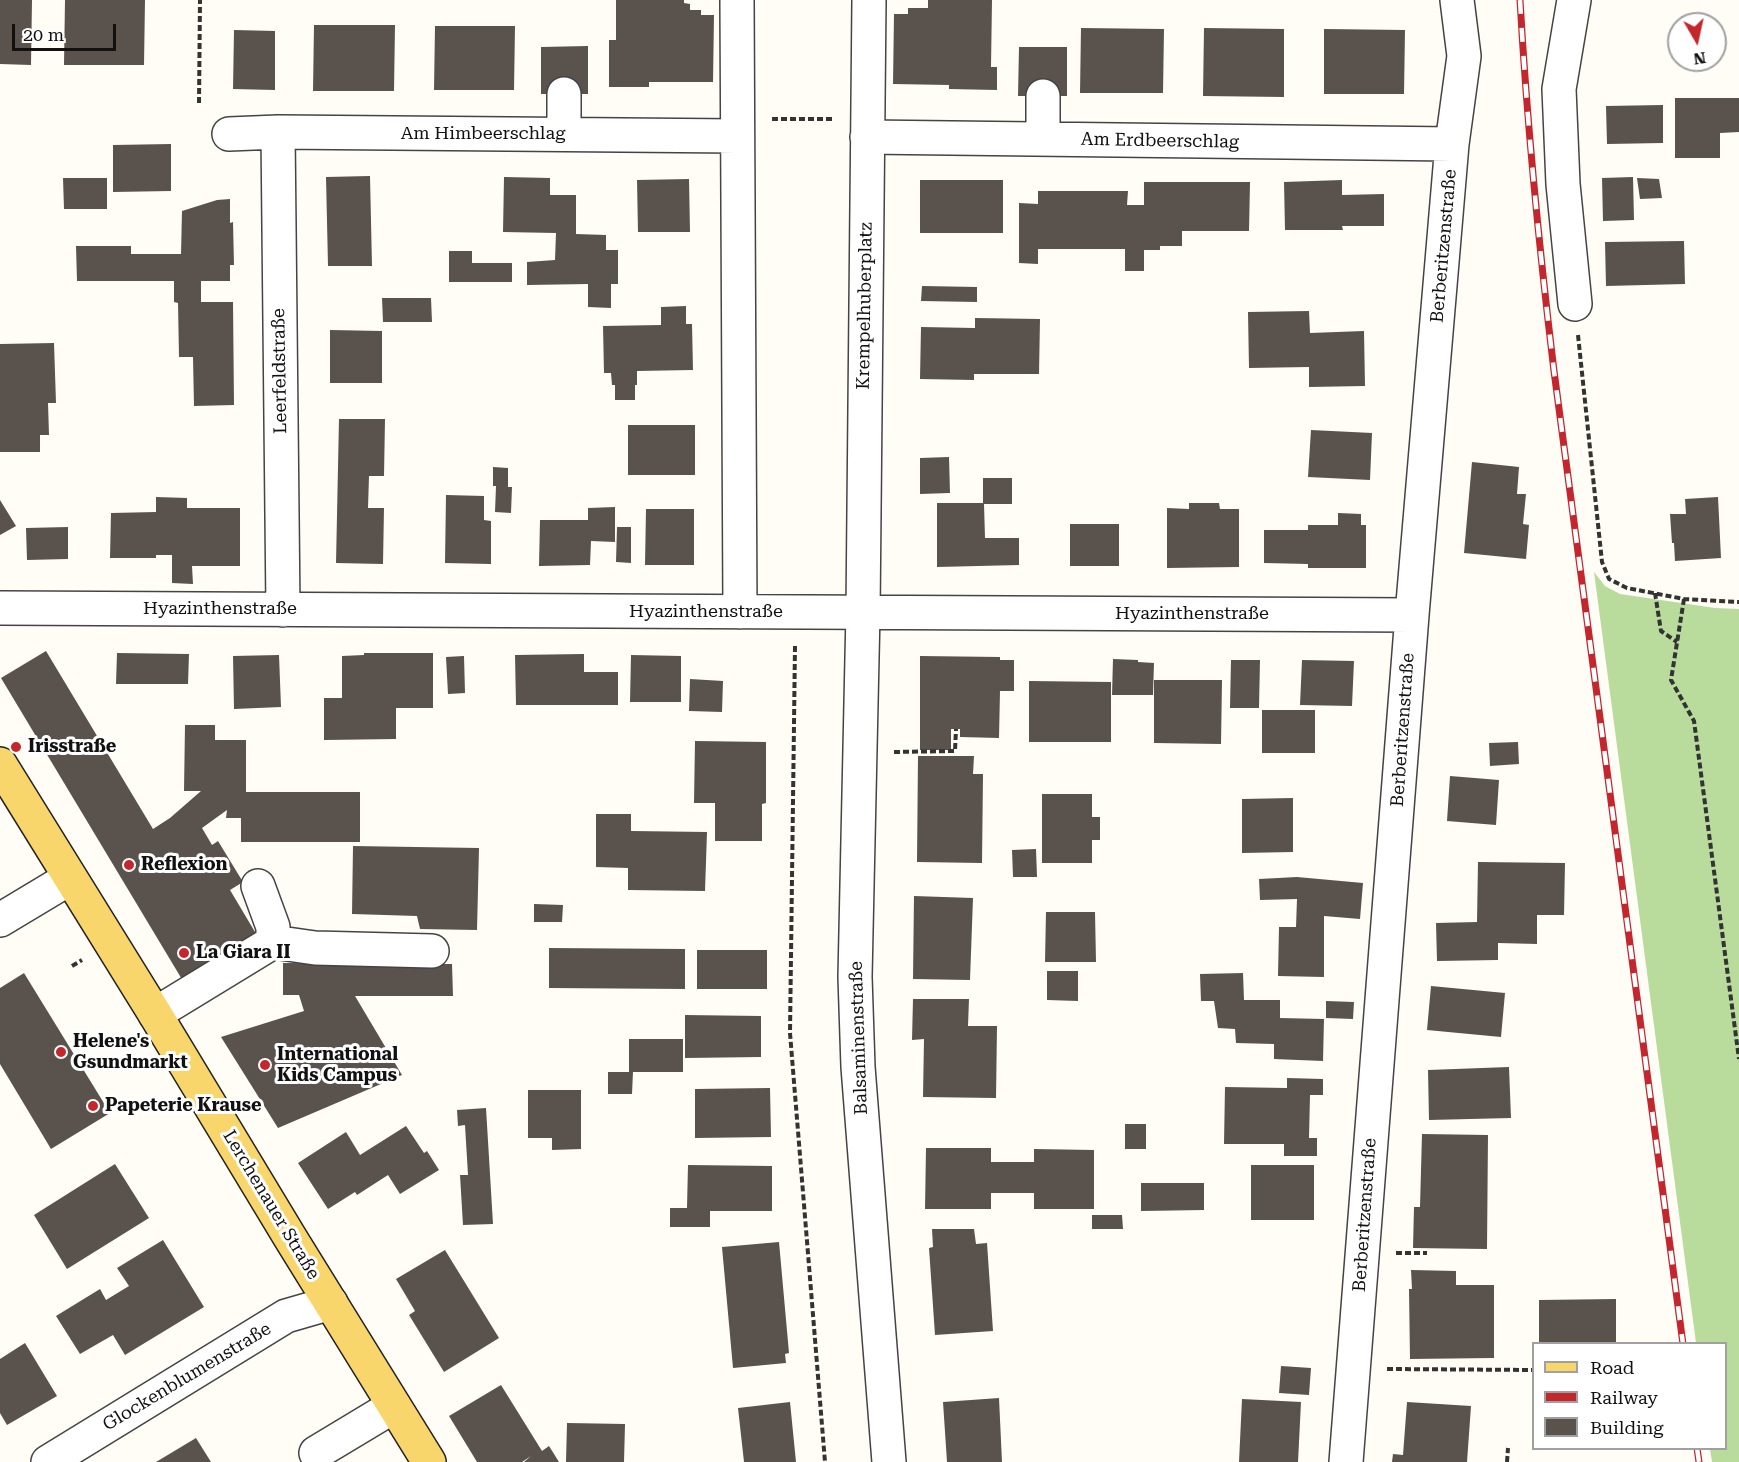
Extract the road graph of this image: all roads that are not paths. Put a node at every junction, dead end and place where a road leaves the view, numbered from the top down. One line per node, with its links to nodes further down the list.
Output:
1 (737, 0): 7 (street)
2 (869, 0): 8 (street, Krempelhuberplatz)
3 (1457, 0): 13 (street, Berberitzenstraße)
4 (1574, 0): 14 (street)
5 (564, 94): 11 (street)
6 (1043, 96): 12 (street)
7 (737, 127): 11 (street, Am Himbeerschlag); 17 (street)
8 (867, 128): 12 (street, Am Erdbeerschlag); 18 (street, Krempelhuberplatz)
9 (278, 132): 10 (street, Am Himbeerschlag); 11 (street, Am Himbeerschlag); 16 (street, Leerfeldstraße)
10 (229, 134)
11 (564, 134)
12 (1043, 139): 13 (street, Am Erdbeerschlag)
13 (1452, 144): 19 (street, Berberitzenstraße)
14 (1575, 304)
15 (0, 608): 16 (street, Hyazinthenstraße)
16 (283, 610): 17 (street, Hyazinthenstraße)
17 (740, 612): 18 (street, Hyazinthenstraße)
18 (863, 612): 19 (street, Hyazinthenstraße); 32 (street, Balsaminenstraße)
19 (1412, 615): 33 (street, Berberitzenstraße)
20 (0, 764): 21 (main road, Lerchenauer Straße)
21 (70, 878): 23 (street); 26 (main road, Lerchenauer Straße)
22 (258, 886): 24 (street)
23 (0, 920)
24 (273, 942): 25 (street); 26 (street)
25 (432, 951)
26 (155, 1014): 27 (main road, Lerchenauer Straße)
27 (331, 1304): 28 (main road, Lerchenauer Straße); 30 (street, Glockenblumenstraße)
28 (394, 1406): 29 (street); 31 (main road, Lerchenauer Straße)
29 (316, 1453)
30 (48, 1462)
31 (429, 1462)
32 (889, 1462)
33 (1346, 1462)

